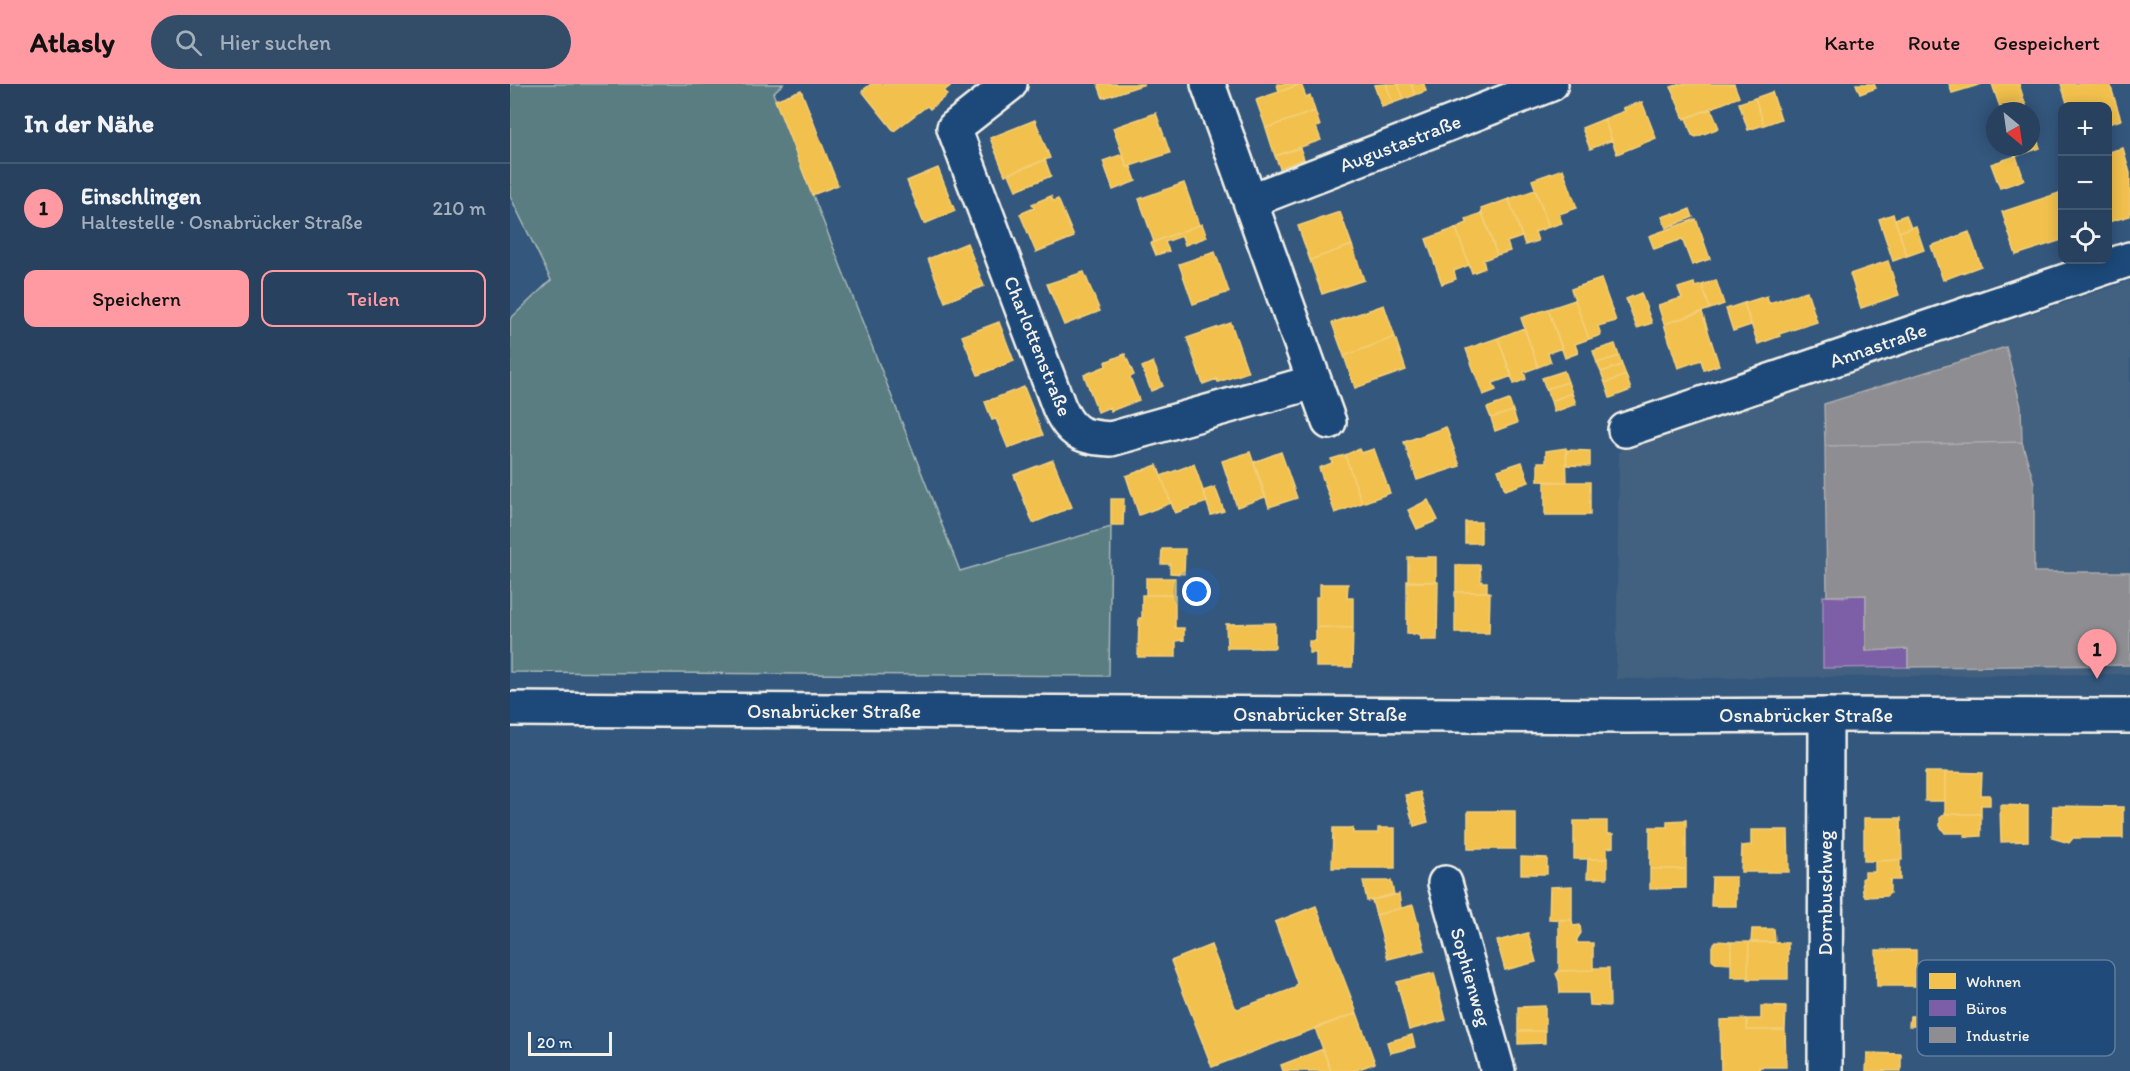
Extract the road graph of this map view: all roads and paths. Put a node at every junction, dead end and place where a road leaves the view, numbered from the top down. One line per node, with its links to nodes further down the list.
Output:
1 (1010, 84): 6 (street, Charlottenstraße)
2 (1208, 84): 4 (street)
3 (1551, 84): 4 (street, Augustastraße)
4 (1250, 201): 6 (street)
5 (2130, 259): 8 (street, Annastraße)
6 (1314, 382): 7 (street)
7 (1329, 422)
8 (1625, 430)
9 (510, 709): 10 (street, Osnabrücker Straße)
10 (1826, 715): 11 (street, Osnabrücker Straße); 14 (street, Dornbuschweg)
11 (2130, 716)
12 (1445, 883): 13 (street, Sophienweg)
13 (1498, 1071)
14 (1825, 1071)

